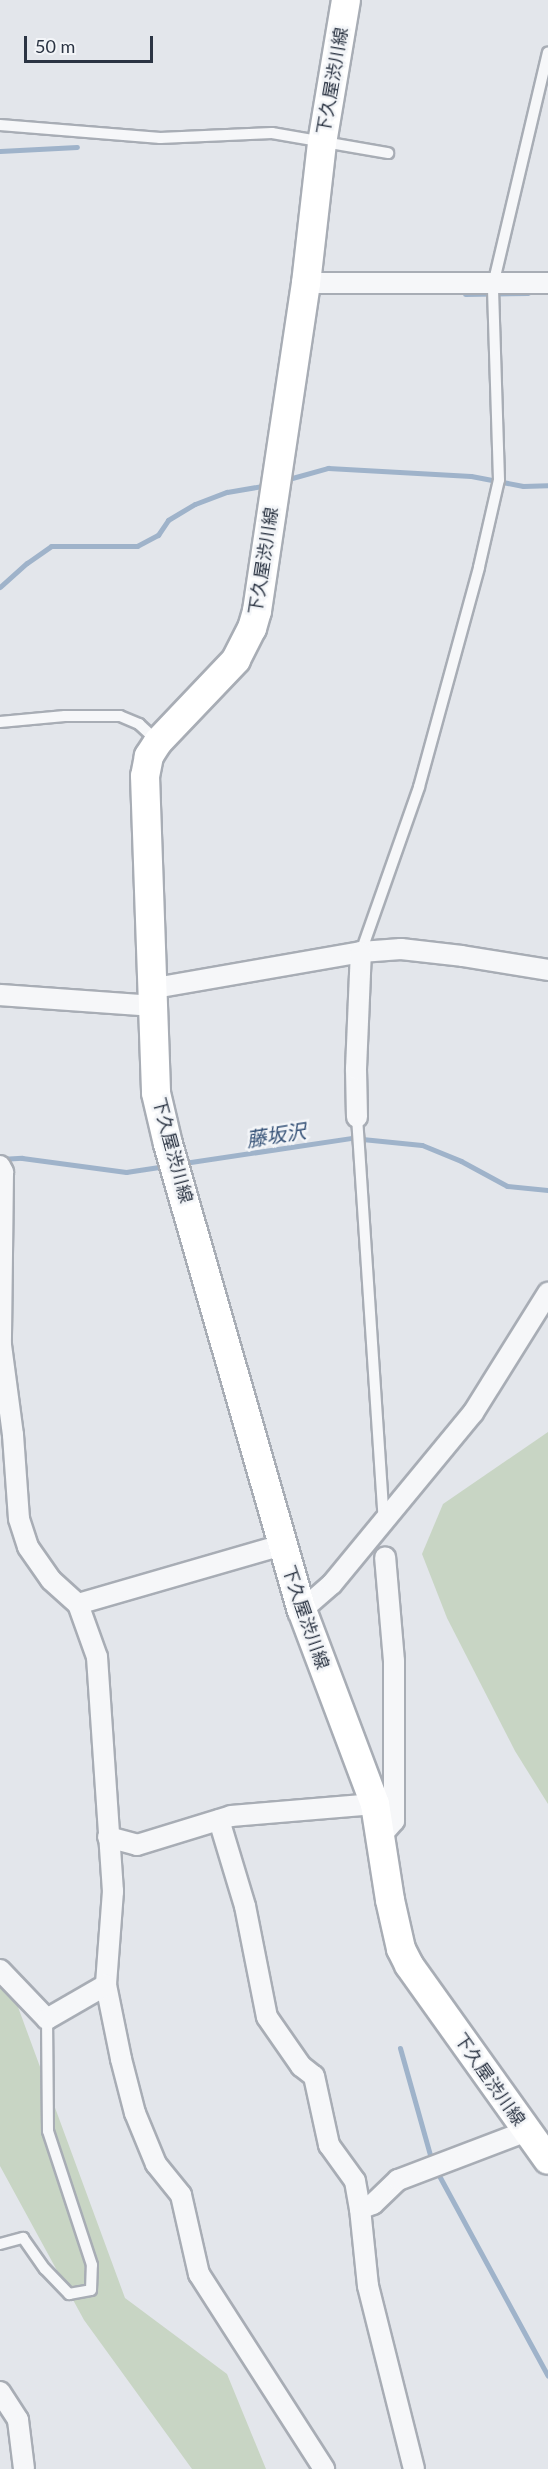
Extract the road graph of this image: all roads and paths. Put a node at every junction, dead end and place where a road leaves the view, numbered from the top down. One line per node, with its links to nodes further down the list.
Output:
1 (346, 0): 4 (main road, 下久屋渋川線)
2 (548, 52): 8 (lane)
3 (0, 125): 4 (lane)
4 (321, 143): 5 (lane); 6 (main road, 下久屋渋川線)
5 (388, 153)
6 (306, 283): 8 (street); 10 (main road, 下久屋渋川線)
7 (548, 283): 8 (street)
8 (493, 285): 11 (lane)
9 (0, 722): 10 (lane)
10 (158, 742): 14 (main road, 下久屋渋川線)
11 (361, 952): 12 (street); 14 (street); 15 (street)
12 (548, 970)
13 (0, 995): 14 (street)
14 (155, 997): 19 (main road, 下久屋渋川線)
15 (357, 1117): 18 (lane)
16 (0, 1166): 21 (street)
17 (548, 1293): 18 (street)
18 (384, 1521): 22 (street)
19 (282, 1545): 21 (street); 22 (main road, 下久屋渋川線)
20 (385, 1557): 26 (street)
21 (78, 1604): 25 (street)
22 (302, 1610): 23 (main road, 下久屋渋川線)
23 (375, 1804): 24 (street); 26 (main road, 下久屋渋川線)
24 (219, 1820): 25 (street); 32 (street)
25 (108, 1837): 28 (street)
26 (379, 1838): 30 (main road, 下久屋渋川線)
27 (0, 1970): 29 (street)
28 (106, 1985): 29 (street); 36 (street)
29 (47, 2019): 33 (lane)
30 (527, 2131): 31 (main road, 下久屋渋川線); 32 (street)
31 (548, 2160)
32 (360, 2209): 37 (street)
33 (0, 2244)
34 (0, 2392): 35 (street)
35 (24, 2469)
36 (324, 2469)
37 (414, 2469)

